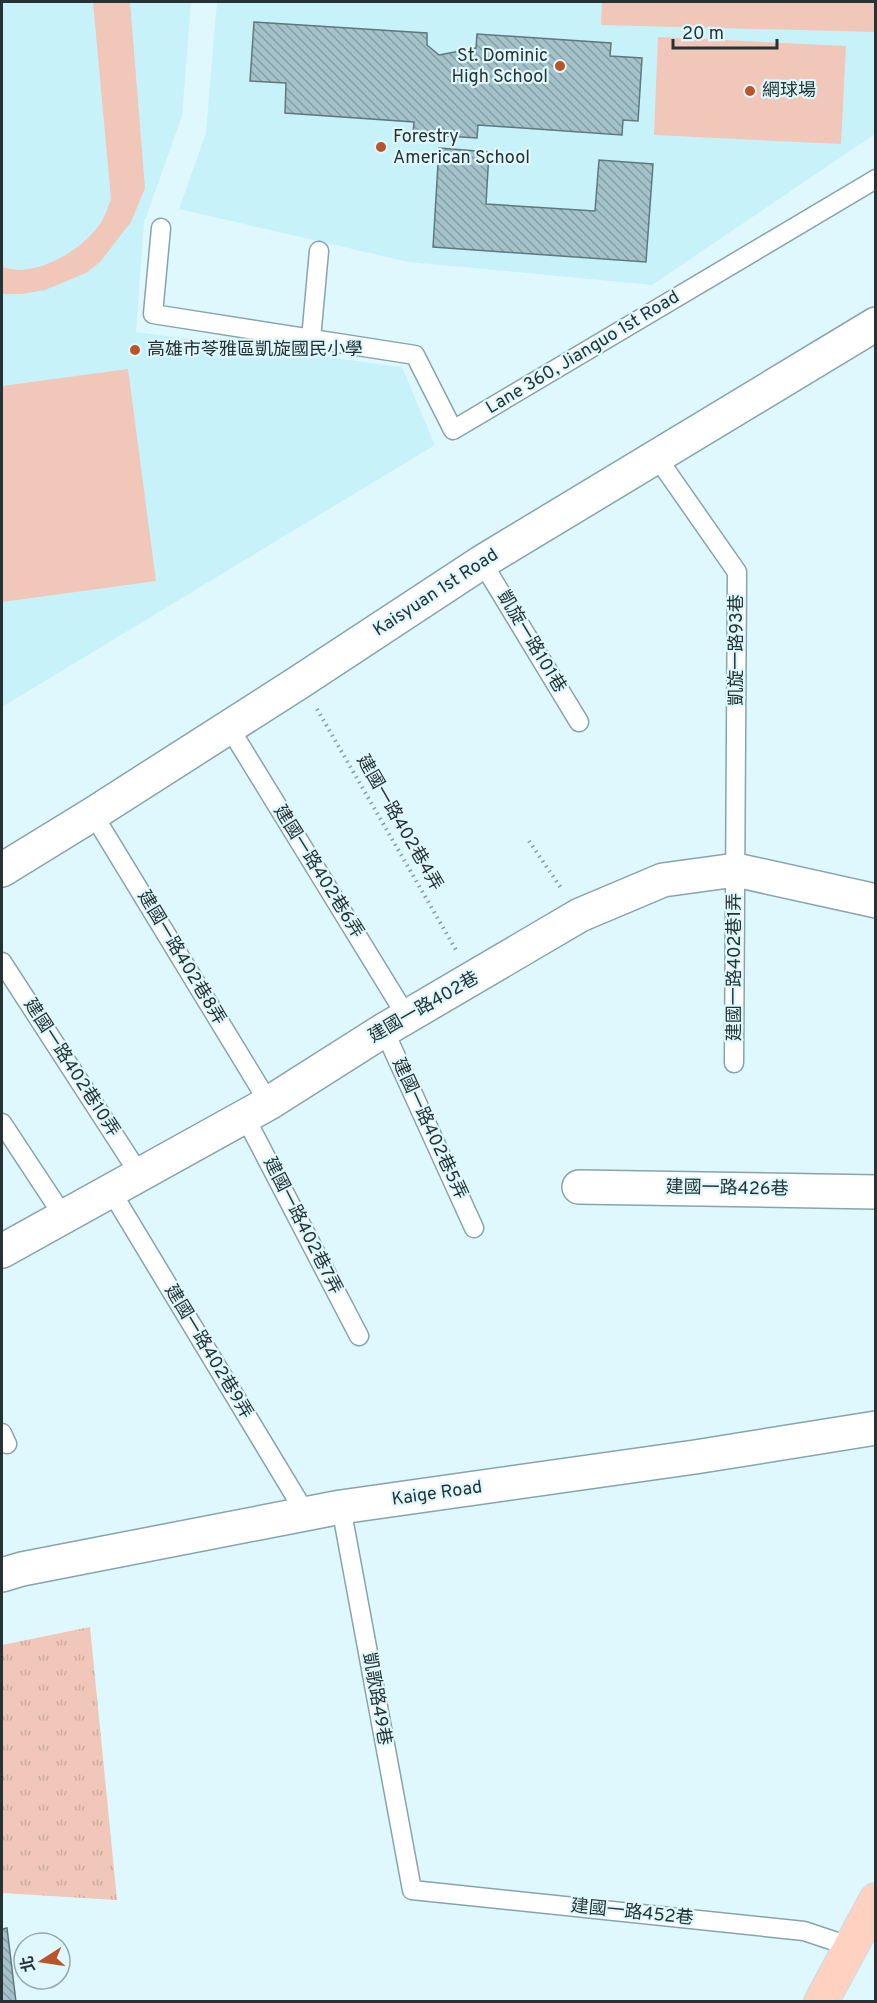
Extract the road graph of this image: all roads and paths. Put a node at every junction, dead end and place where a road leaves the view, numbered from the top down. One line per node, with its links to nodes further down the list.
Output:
1 (876, 179): 5 (lane, Lane 360, Jianguo 1st Road)
2 (161, 228): 5 (lane, Lane 360, Jianguo 1st Road)
3 (319, 251): 5 (lane)
4 (876, 324): 6 (street, Kaisyuan 1st Road)
5 (311, 339)
6 (656, 456): 7 (street, Kaisyuan 1st Road); 14 (lane, 凱旋一路93巷)
7 (482, 562): 8 (street, Kaisyuan 1st Road); 9 (lane, 凱旋一路101巷)
8 (301, 681): 10 (street, Kaisyuan 1st Road); 18 (path, 建國一路402巷4弄)
9 (579, 722)
10 (229, 727): 11 (street, Kaisyuan 1st Road); 19 (lane, 建國一路402巷6弄)
11 (93, 814): 13 (street, Kaisyuan 1st Road); 21 (lane, 建國一路402巷8弄)
12 (529, 841): 16 (path)
13 (2, 870)
14 (736, 870): 15 (street, 建國一路402巷); 16 (street, 建國一路402巷); 20 (lane, 建國一路402巷1弄)
15 (876, 901)
16 (580, 915): 18 (street, 建國一路402巷)
17 (2, 962): 23 (lane, 建國一路402巷10弄)
18 (473, 979): 19 (street, 建國一路402巷)
19 (396, 1023): 21 (street, 建國一路402巷); 28 (lane, 建國一路402巷5弄)
20 (734, 1063)
21 (257, 1110): 23 (street, 建國一路402巷); 30 (lane, 建國一路402巷7弄)
22 (2, 1123): 27 (lane)
23 (140, 1174): 25 (street, 建國一路402巷)
24 (579, 1186): 26 (street, 建國一路426巷)
25 (111, 1191): 27 (street, 建國一路402巷); 33 (lane, 建國一路402巷9弄)
26 (876, 1192)
27 (64, 1217): 29 (street, 建國一路402巷)
28 (474, 1228)
29 (2, 1251)
30 (359, 1336)
31 (876, 1428): 32 (street, Kaige Road)
32 (341, 1507): 33 (street, Kaige Road); 35 (lane, 凱歌路49巷)
33 (306, 1514): 34 (street, Kaige Road)
34 (2, 1575)
35 (412, 1890): 37 (lane, 建國一路452巷)
36 (876, 1900): 37 (main road)
37 (849, 1946): 38 (main road)
38 (821, 2001)

